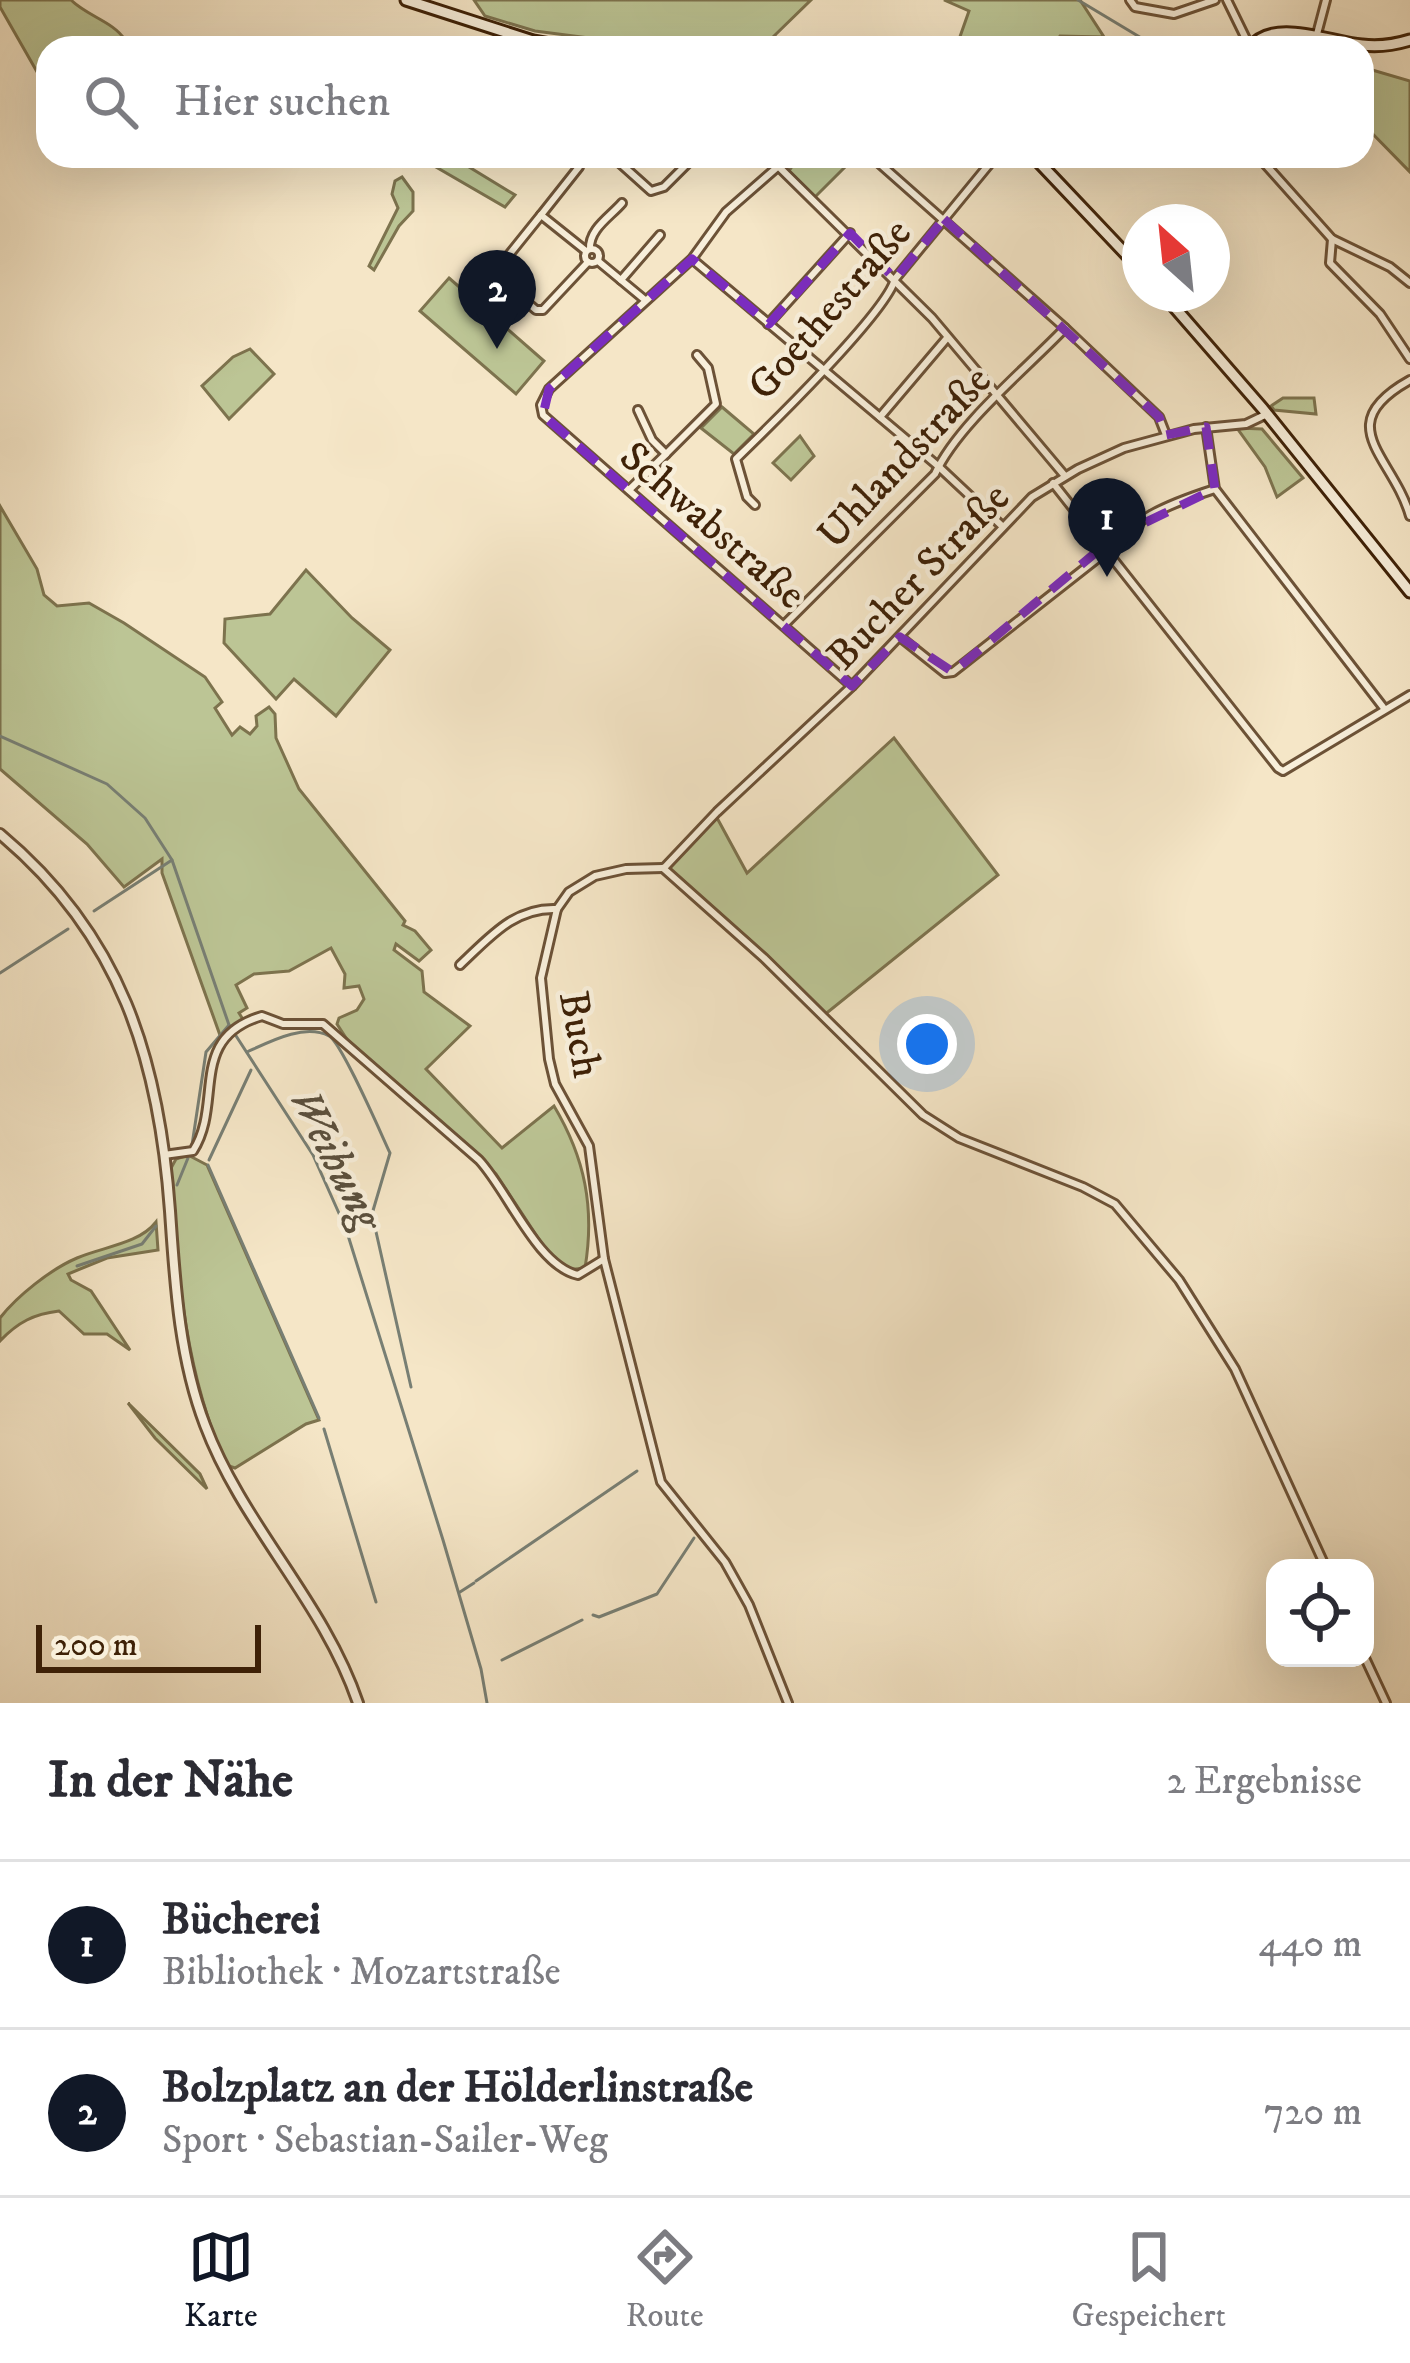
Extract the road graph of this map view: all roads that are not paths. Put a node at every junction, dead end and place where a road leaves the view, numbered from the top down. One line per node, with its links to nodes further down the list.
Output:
1 (406, 0): 6 (main road)
2 (1130, 0): 3 (street)
3 (1214, 0)
4 (1227, 0): 7 (street)
5 (1326, 0): 8 (street)
6 (518, 36)
7 (1244, 36)
8 (1317, 36)
9 (1410, 40): 10 (main road)
10 (1374, 45)
11 (578, 168): 20 (street)
12 (625, 168): 13 (street)
13 (683, 168)
14 (780, 168): 22 (street); 27 (street)
15 (885, 168): 21 (street)
16 (986, 168): 21 (street, Goethestraße)
17 (1044, 168): 26 (main road)
18 (1269, 168): 24 (street)
19 (622, 203): 25 (street)
20 (541, 214): 25 (street); 29 (street)
21 (944, 219): 30 (street, Goethestraße); 36 (street)
22 (850, 233): 30 (street); 35 (street)
23 (660, 235): 31 (street)
24 (1332, 239): 32 (street); 39 (street)
25 (588, 250): 28 (street); 29 (street)
26 (1122, 250)
27 (692, 259): 33 (street); 35 (street)
28 (598, 261): 29 (street); 31 (street)
29 (588, 262)
30 (895, 279): 37 (street); 40 (street, Goethestraße)
31 (621, 280): 33 (street)
32 (1410, 284)
33 (645, 300): 53 (street, Schwabstraße)
34 (1178, 312): 44 (main road)
35 (768, 324): 40 (street)
36 (1065, 328): 42 (street, Uhlandstraße); 47 (street)
37 (947, 338): 42 (street); 45 (street)
38 (697, 355): 48 (street)
39 (1410, 359)
40 (823, 370): 45 (street); 54 (street, Goethestraße)
41 (1410, 380): 55 (street)
42 (997, 397): 49 (street, Uhlandstraße); 50 (street)
43 (638, 410): 48 (street)
44 (1268, 414): 46 (street, Bucher Straße); 58 (main road)
45 (880, 417): 49 (street)
46 (1205, 428): 47 (street, Bucher Straße); 52 (street)
47 (1166, 435): 50 (street, Bucher Straße)
48 (667, 454): 53 (street)
49 (938, 466): 56 (street); 59 (street, Uhlandstraße)
50 (1065, 476): 51 (street, Bucher Straße)
51 (1053, 483): 56 (street, Bucher Straße); 57 (street)
52 (1215, 489): 57 (street); 63 (street)
53 (629, 490): 59 (street, Schwabstraße)
54 (755, 505)
55 (1410, 516)
56 (1002, 526): 60 (street, Bucher Straße)
57 (1106, 549): 60 (street); 63 (street)
58 (1410, 592)
59 (785, 624): 61 (street, Schwabstraße)
60 (900, 637): 61 (street, Bucher Straße)
61 (852, 686): 65 (street, Bucher Straße)
62 (1410, 695): 63 (street)
63 (1384, 708)
64 (0, 834): 68 (street)
65 (664, 868): 66 (street); 70 (street)
66 (557, 909): 67 (street); 69 (street, Buch)
67 (460, 965)
68 (164, 1155): 69 (street); 72 (street)
69 (604, 1259): 73 (street, Buch)
70 (1322, 1559)
71 (1369, 1667): 74 (street)
72 (358, 1703)
73 (788, 1703)
74 (1385, 1703)

